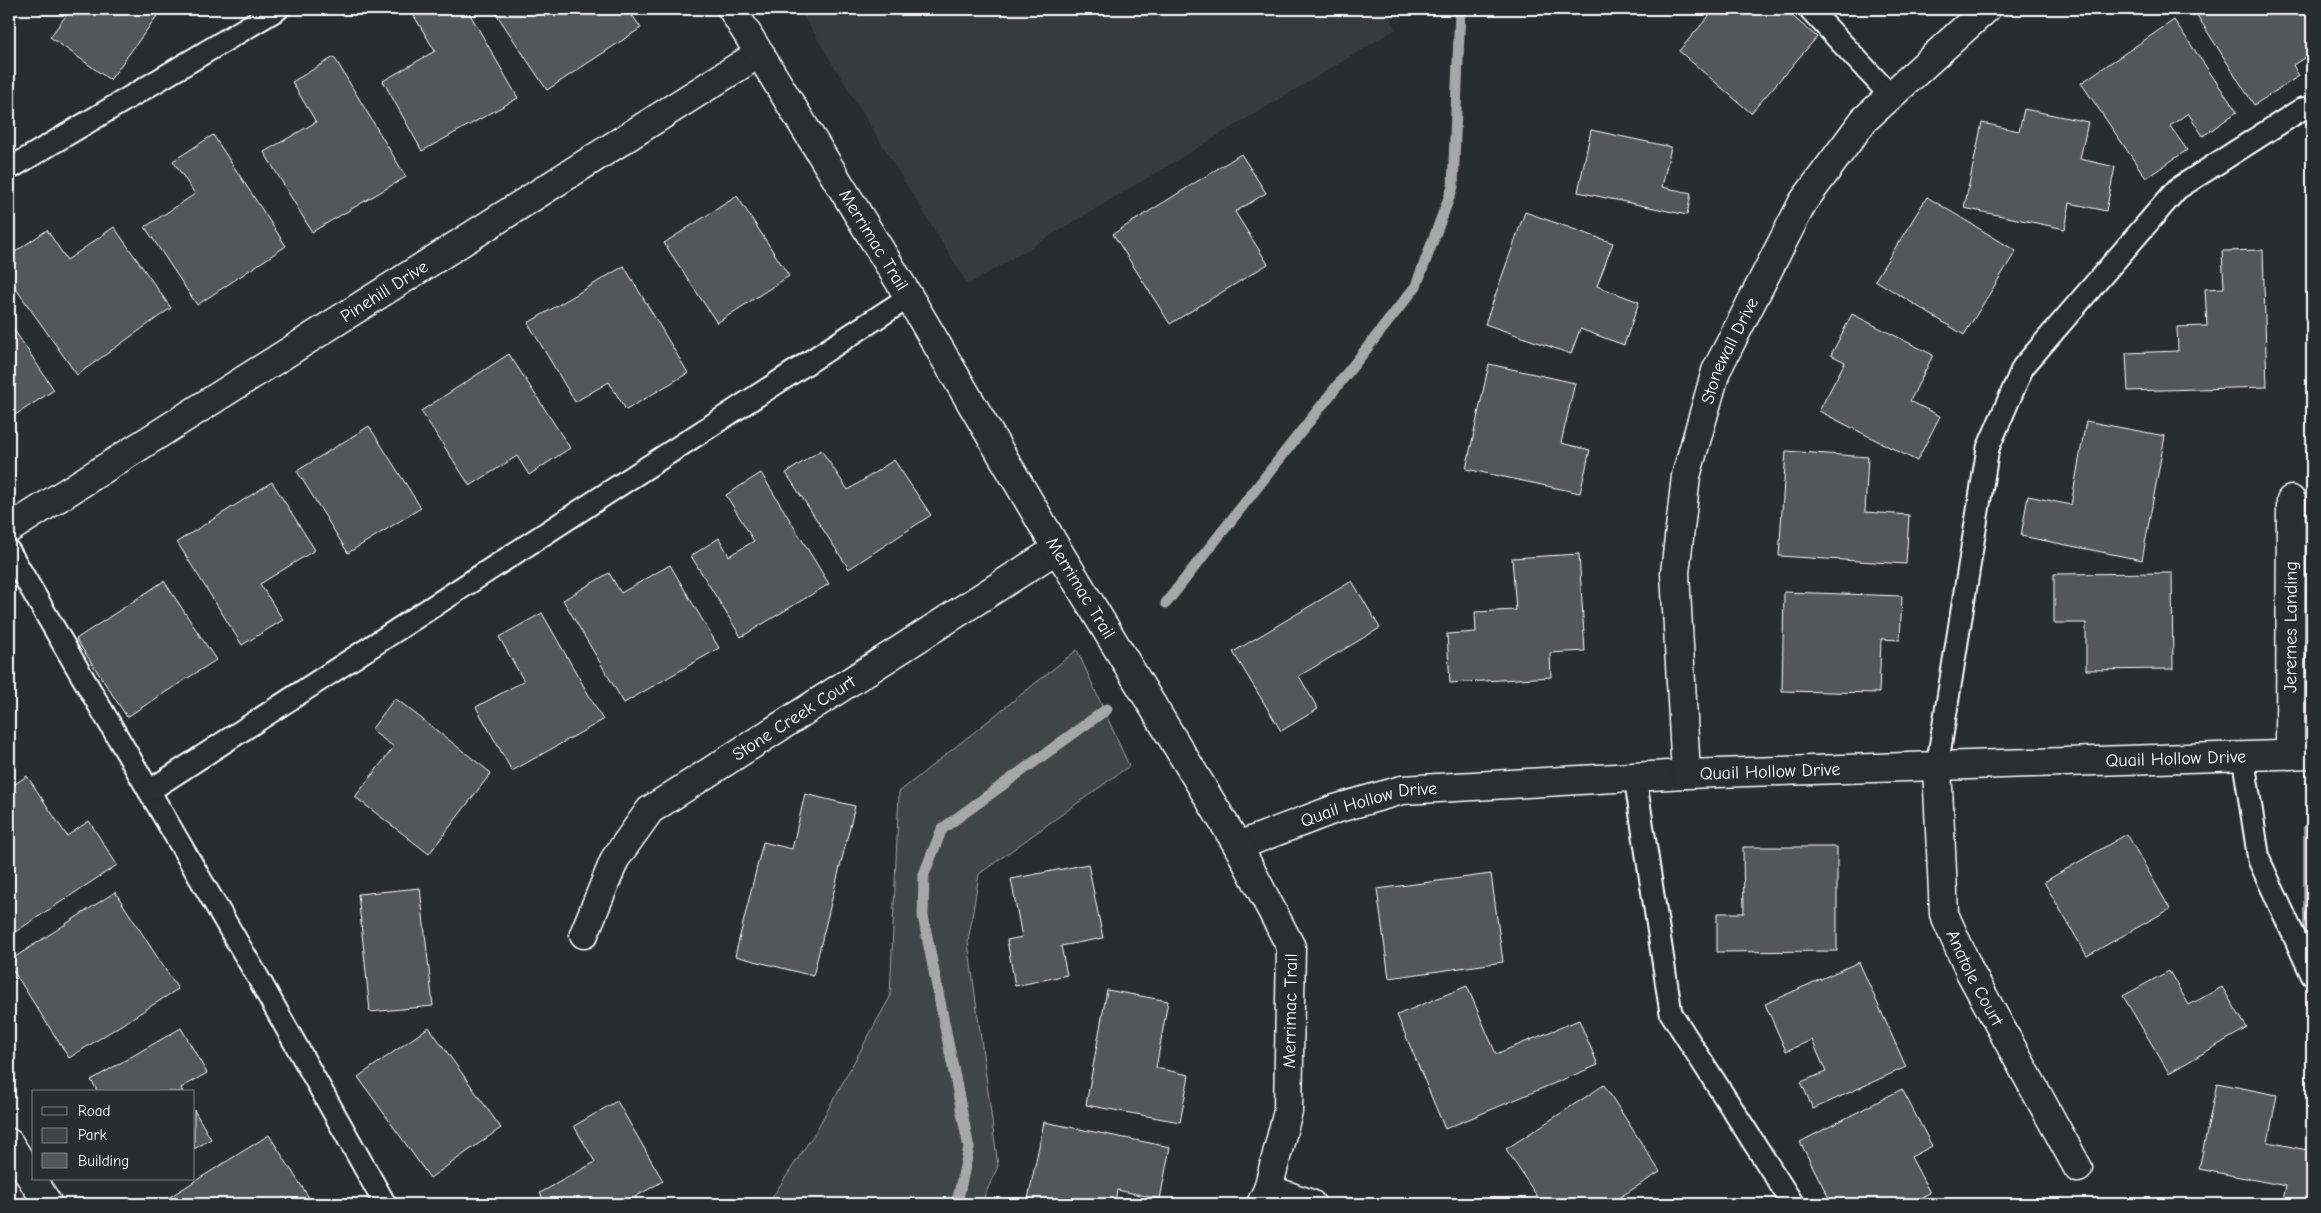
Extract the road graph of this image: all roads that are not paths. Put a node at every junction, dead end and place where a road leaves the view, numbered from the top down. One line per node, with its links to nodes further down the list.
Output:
1 (278, 9): 8 (lane)
2 (732, 9): 5 (street, Merrimac Trail)
3 (1810, 9): 6 (lane)
4 (1986, 9): 6 (street, Stonewall Drive)
5 (760, 53): 9 (street, Merrimac Trail); 11 (street, Pinehill Drive)
6 (1891, 96): 17 (street, Stonewall Drive)
7 (2312, 107): 16 (lane)
8 (9, 169)
9 (909, 297): 12 (street, Merrimac Trail); 19 (lane)
10 (2291, 500): 14 (street, Jeremes Landing)
11 (9, 529)
12 (1057, 549): 20 (street, Merrimac Trail); 21 (street, Stone Creek Court)
13 (9, 551): 19 (lane)
14 (2301, 754): 15 (street, Quail Hollow Drive)
15 (2243, 756): 16 (street, Quail Hollow Drive); 22 (lane)
16 (1936, 767): 17 (street, Quail Hollow Drive); 24 (street, Anatole Court)
17 (1686, 774): 18 (street, Quail Hollow Drive)
18 (1635, 778): 20 (street, Quail Hollow Drive); 31 (lane)
19 (149, 792): 29 (lane)
20 (1238, 846): 27 (street, Merrimac Trail)
21 (584, 934)
22 (2312, 975)
23 (9, 1142): 25 (street)
24 (2078, 1168)
25 (32, 1179)
26 (33, 1180): 28 (street)
27 (1265, 1197): 30 (street)
28 (48, 1204)
29 (385, 1204)
30 (1311, 1204)
31 (1793, 1204)

